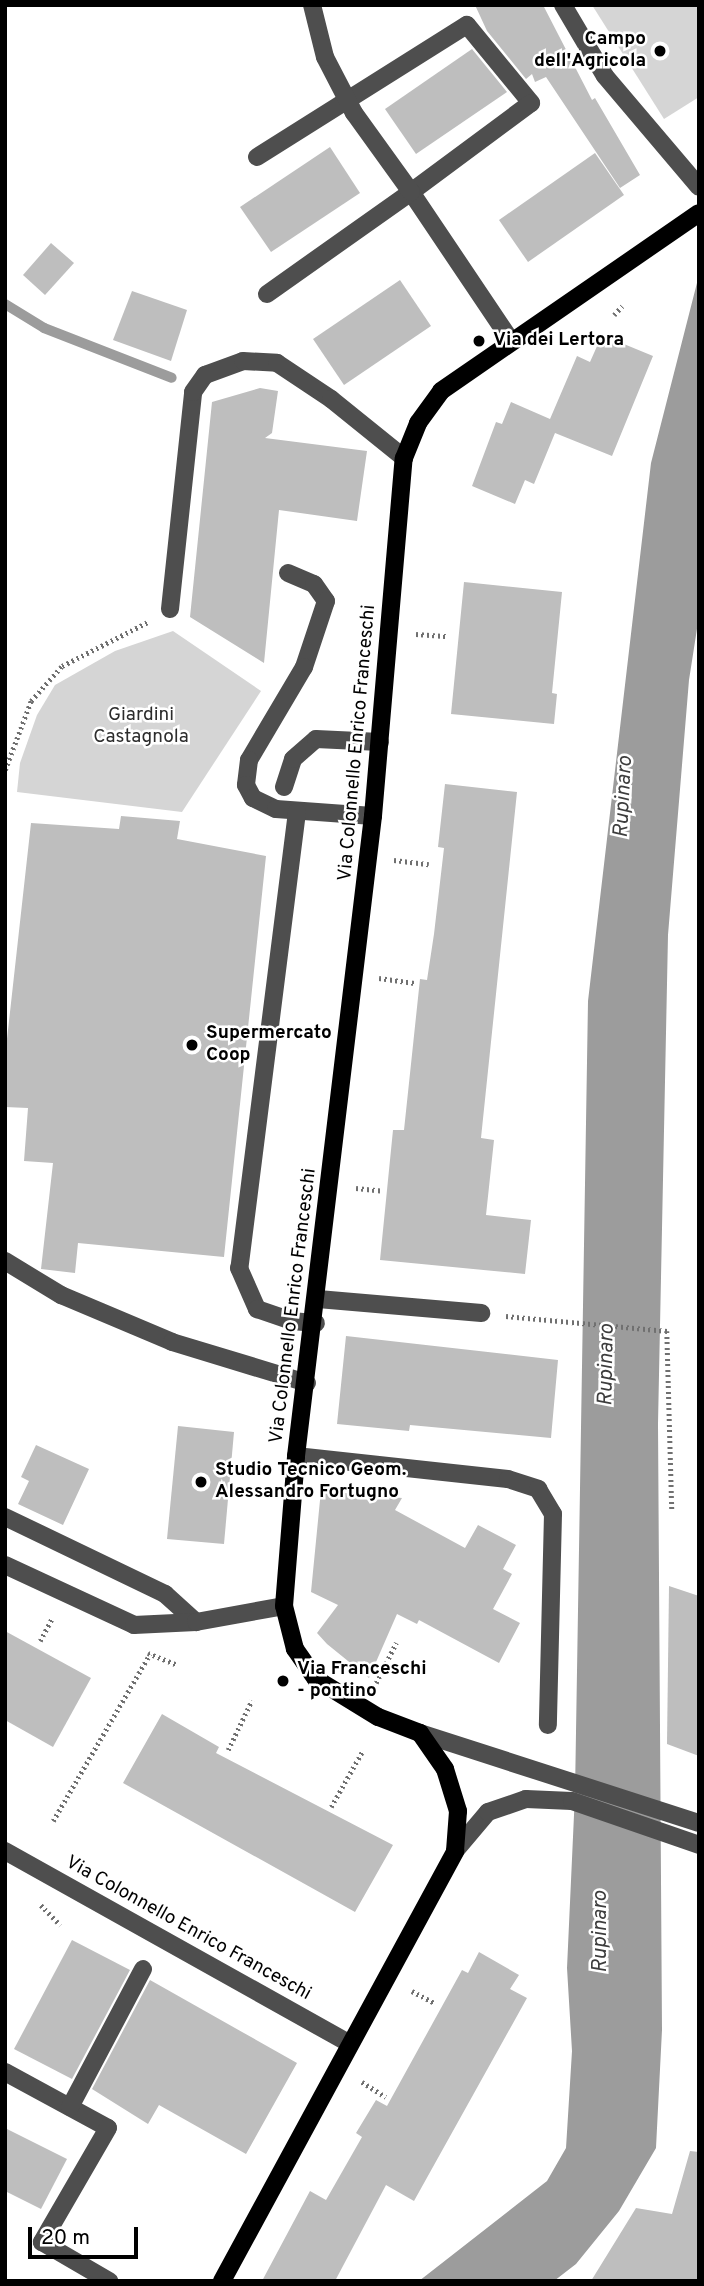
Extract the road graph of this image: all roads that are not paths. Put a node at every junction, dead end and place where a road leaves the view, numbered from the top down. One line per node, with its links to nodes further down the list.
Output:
1 (312, 5): 3 (street)
2 (562, 5): 5 (street)
3 (347, 100): 4 (street); 6 (street); 6 (street)
4 (257, 156)
5 (699, 187)
6 (411, 192): 8 (street); 9 (street)
7 (699, 213): 9 (main road)
8 (267, 294)
9 (511, 341): 10 (main road)
10 (404, 457): 12 (street); 13 (main road, Via Colonnello Enrico Franceschi)
11 (288, 573): 15 (street)
12 (170, 609)
13 (380, 742): 14 (street); 16 (main road, Via Colonnello Enrico Franceschi)
14 (284, 787)
15 (297, 812): 16 (street); 20 (street)
16 (373, 816): 18 (main road, Via Colonnello Enrico Franceschi)
17 (5, 1261): 21 (street)
18 (318, 1299): 19 (street); 20 (main road, Via Colonnello Enrico Franceschi)
19 (481, 1313)
20 (316, 1323): 21 (main road, Via Colonnello Enrico Franceschi)
21 (307, 1384): 22 (main road, Via Colonnello Enrico Franceschi)
22 (296, 1457): 25 (main road, Via Colonnello Enrico Franceschi); 27 (street)
23 (5, 1517): 26 (street)
24 (5, 1565): 26 (street)
25 (284, 1606): 26 (street); 28 (main road, Via Colonnello Enrico Franceschi)
26 (196, 1622)
27 (548, 1725)
28 (420, 1733): 29 (street); 32 (main road)
29 (699, 1823)
30 (699, 1845): 32 (street)
31 (5, 1851): 34 (street, Via Colonnello Enrico Franceschi)
32 (455, 1851): 34 (main road)
33 (143, 1969): 36 (street)
34 (350, 2043): 38 (main road)
35 (5, 2072): 36 (street)
36 (70, 2107): 37 (street)
37 (108, 2281)
38 (222, 2281)

